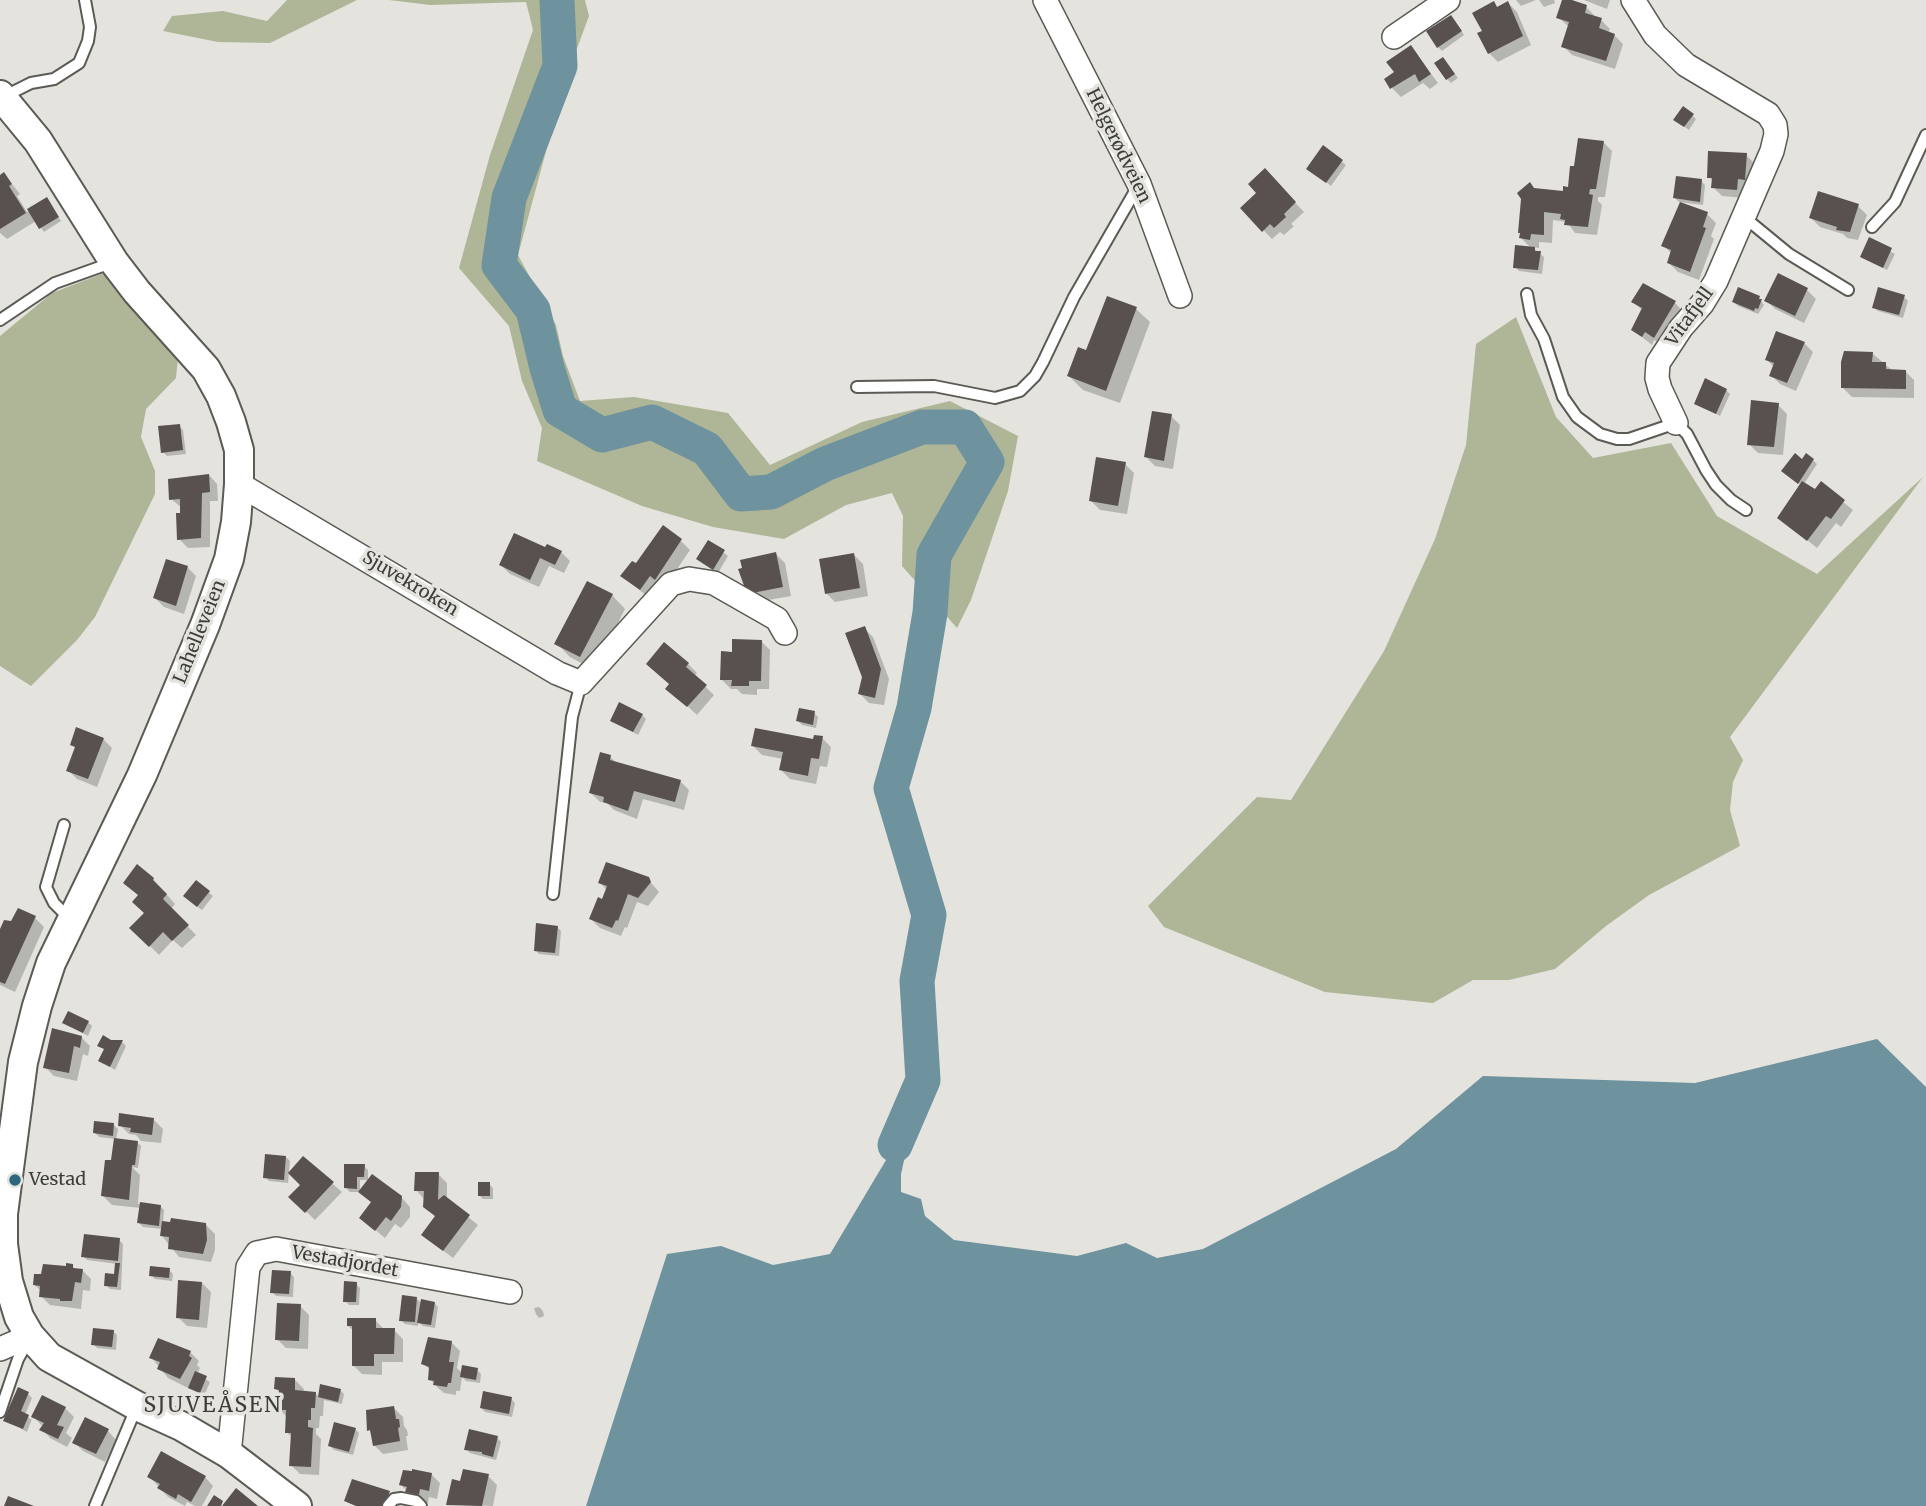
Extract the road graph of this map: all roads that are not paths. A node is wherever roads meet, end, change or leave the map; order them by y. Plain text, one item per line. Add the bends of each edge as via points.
1 (85, 0) edge
2 (1045, 0) edge
3 (1448, 0) edge
4 (1633, 0) edge
5 (1394, 37) dead end
6 (1, 97) edge
7 (1926, 135) edge
8 (1139, 184) junction
9 (1744, 218) junction
10 (1872, 227) dead end
11 (114, 262) junction
12 (1848, 290) dead end
13 (1527, 294) dead end
14 (1180, 296) dead end
15 (0, 320) edge
16 (857, 387) dead end
17 (1676, 423) junction
18 (239, 484) junction
19 (1746, 510) dead end
20 (785, 633) dead end
21 (581, 683) junction
22 (64, 825) dead end
23 (553, 894) dead end
24 (71, 919) junction
25 (2, 1213) edge
26 (4, 1282) edge
27 (510, 1292) dead end
28 (30, 1336) junction
29 (0, 1349) edge
30 (137, 1406) junction
31 (0, 1412) edge
32 (229, 1454) junction
33 (95, 1506) edge
34 (297, 1506) edge
35 (388, 1506) edge
36 (421, 1506) edge

1 - 6 lane via 90,27 79,63 54,79 31,83
2 - 8 street, Helgerødveien
3 - 5 street
4 - 9 street, Vitafjell via 1655,35 1686,65 1769,114 1775,125 1772,151
6 - 11 street, Lahelleveien via 38,141
7 - 10 lane via 1895,202
8 - 14 street, Helgerødveien
8 - 16 lane via 1085,276 1035,376 1020,391 995,398 934,386
9 - 12 lane via 1789,254
9 - 17 street, Vitafjell via 1716,281 1658,363 1660,389
11 - 15 lane via 55,282
11 - 18 street, Lahelleveien via 211,378 239,450
13 - 17 lane via 1563,397 1587,427 1629,439
17 - 19 lane via 1716,485
18 - 21 street, Sjuvekroken
18 - 24 street, Lahelleveien via 229,559 205,625 142,775
20 - 21 street via 777,619 714,583 689,579 671,584
21 - 23 lane via 572,717
22 - 24 lane via 46,887 54,903
24 - 25 street, Lahelleveien via 51,963 23,1062
25 - 26 street, Lahelleveien
26 - 28 street, Lahelleveien
27 - 32 street, Vestadjordet via 276,1249 257,1253 248,1267
28 - 29 street
28 - 30 street, Lahelleveien via 49,1357
28 - 31 lane
30 - 32 street, Lahelleveien
30 - 33 lane
32 - 34 street, Lahelleveien
35 - 36 lane via 401,1498

